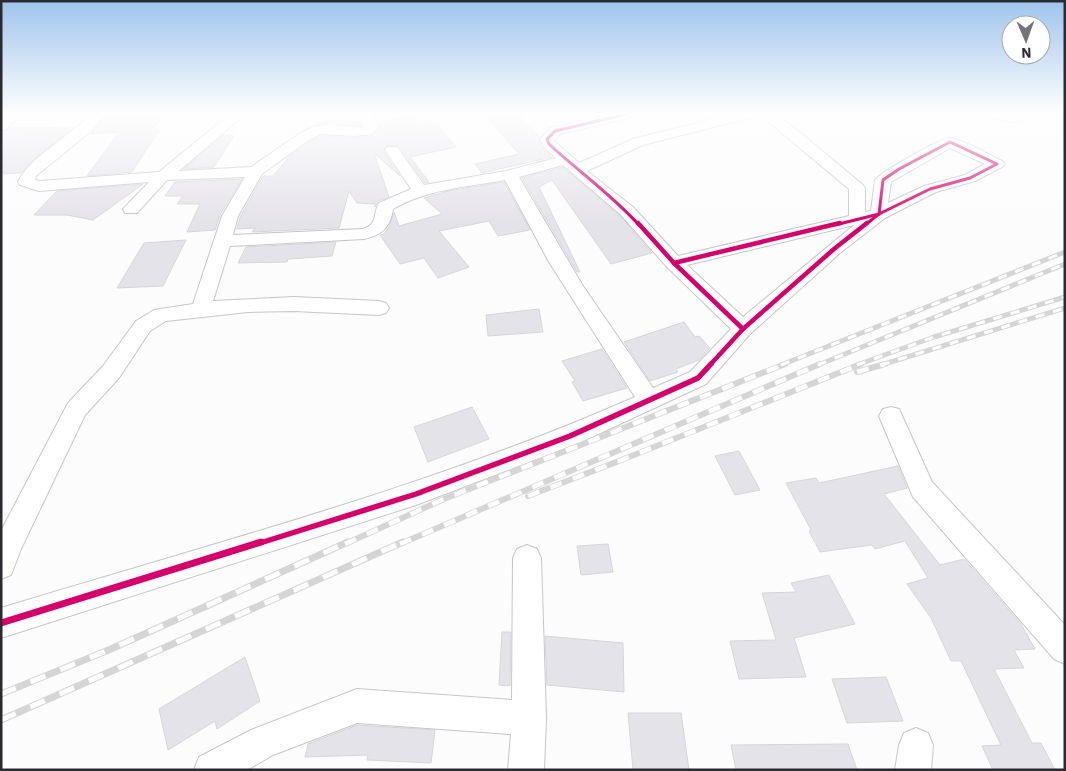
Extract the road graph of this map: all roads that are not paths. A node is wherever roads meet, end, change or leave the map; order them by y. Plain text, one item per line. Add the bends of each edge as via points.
1 (59, 150) edge
2 (193, 150) edge
3 (288, 150) edge
4 (392, 150) dead end
5 (555, 150) edge
6 (615, 150) edge
7 (813, 150) edge
8 (935, 150) edge
9 (967, 150) edge
10 (571, 165) junction
11 (256, 172) junction
12 (510, 175) junction
13 (162, 176) junction
14 (420, 192) junction
15 (131, 209) dead end
16 (879, 214) junction
17 (856, 220) junction
18 (221, 241) junction
19 (674, 262) junction
20 (379, 308) dead end
21 (201, 309) junction
22 (743, 329) junction
23 (649, 400) junction
24 (891, 416) dead end
25 (527, 558) dead end
26 (1, 565) edge
27 (1, 623) edge
28 (1065, 648) edge
29 (529, 718) junction
30 (212, 770) edge
31 (526, 770) edge

1 - 13 street via 29,174 26,182 39,186
2 - 13 street
3 - 11 street
4 - 14 street
5 - 10 street
6 - 10 street
7 - 17 street via 857,188
8 - 16 street via 883,180
9 - 16 street via 997,164 970,178 930,189
10 - 12 street
10 - 19 street via 627,210
11 - 13 street
11 - 18 street via 230,216
12 - 14 street
12 - 23 street via 587,311
13 - 15 street
14 - 18 street via 385,207 382,225 376,231 364,234
16 - 17 street
16 - 22 street
17 - 19 street
18 - 21 street
19 - 22 street
20 - 21 street via 294,304
21 - 26 street via 161,316 143,326 111,372 76,409
22 - 23 street via 698,378
23 - 27 street via 570,436 416,494
24 - 28 street via 922,489
25 - 29 street
29 - 30 street via 357,706 263,742
29 - 31 street

